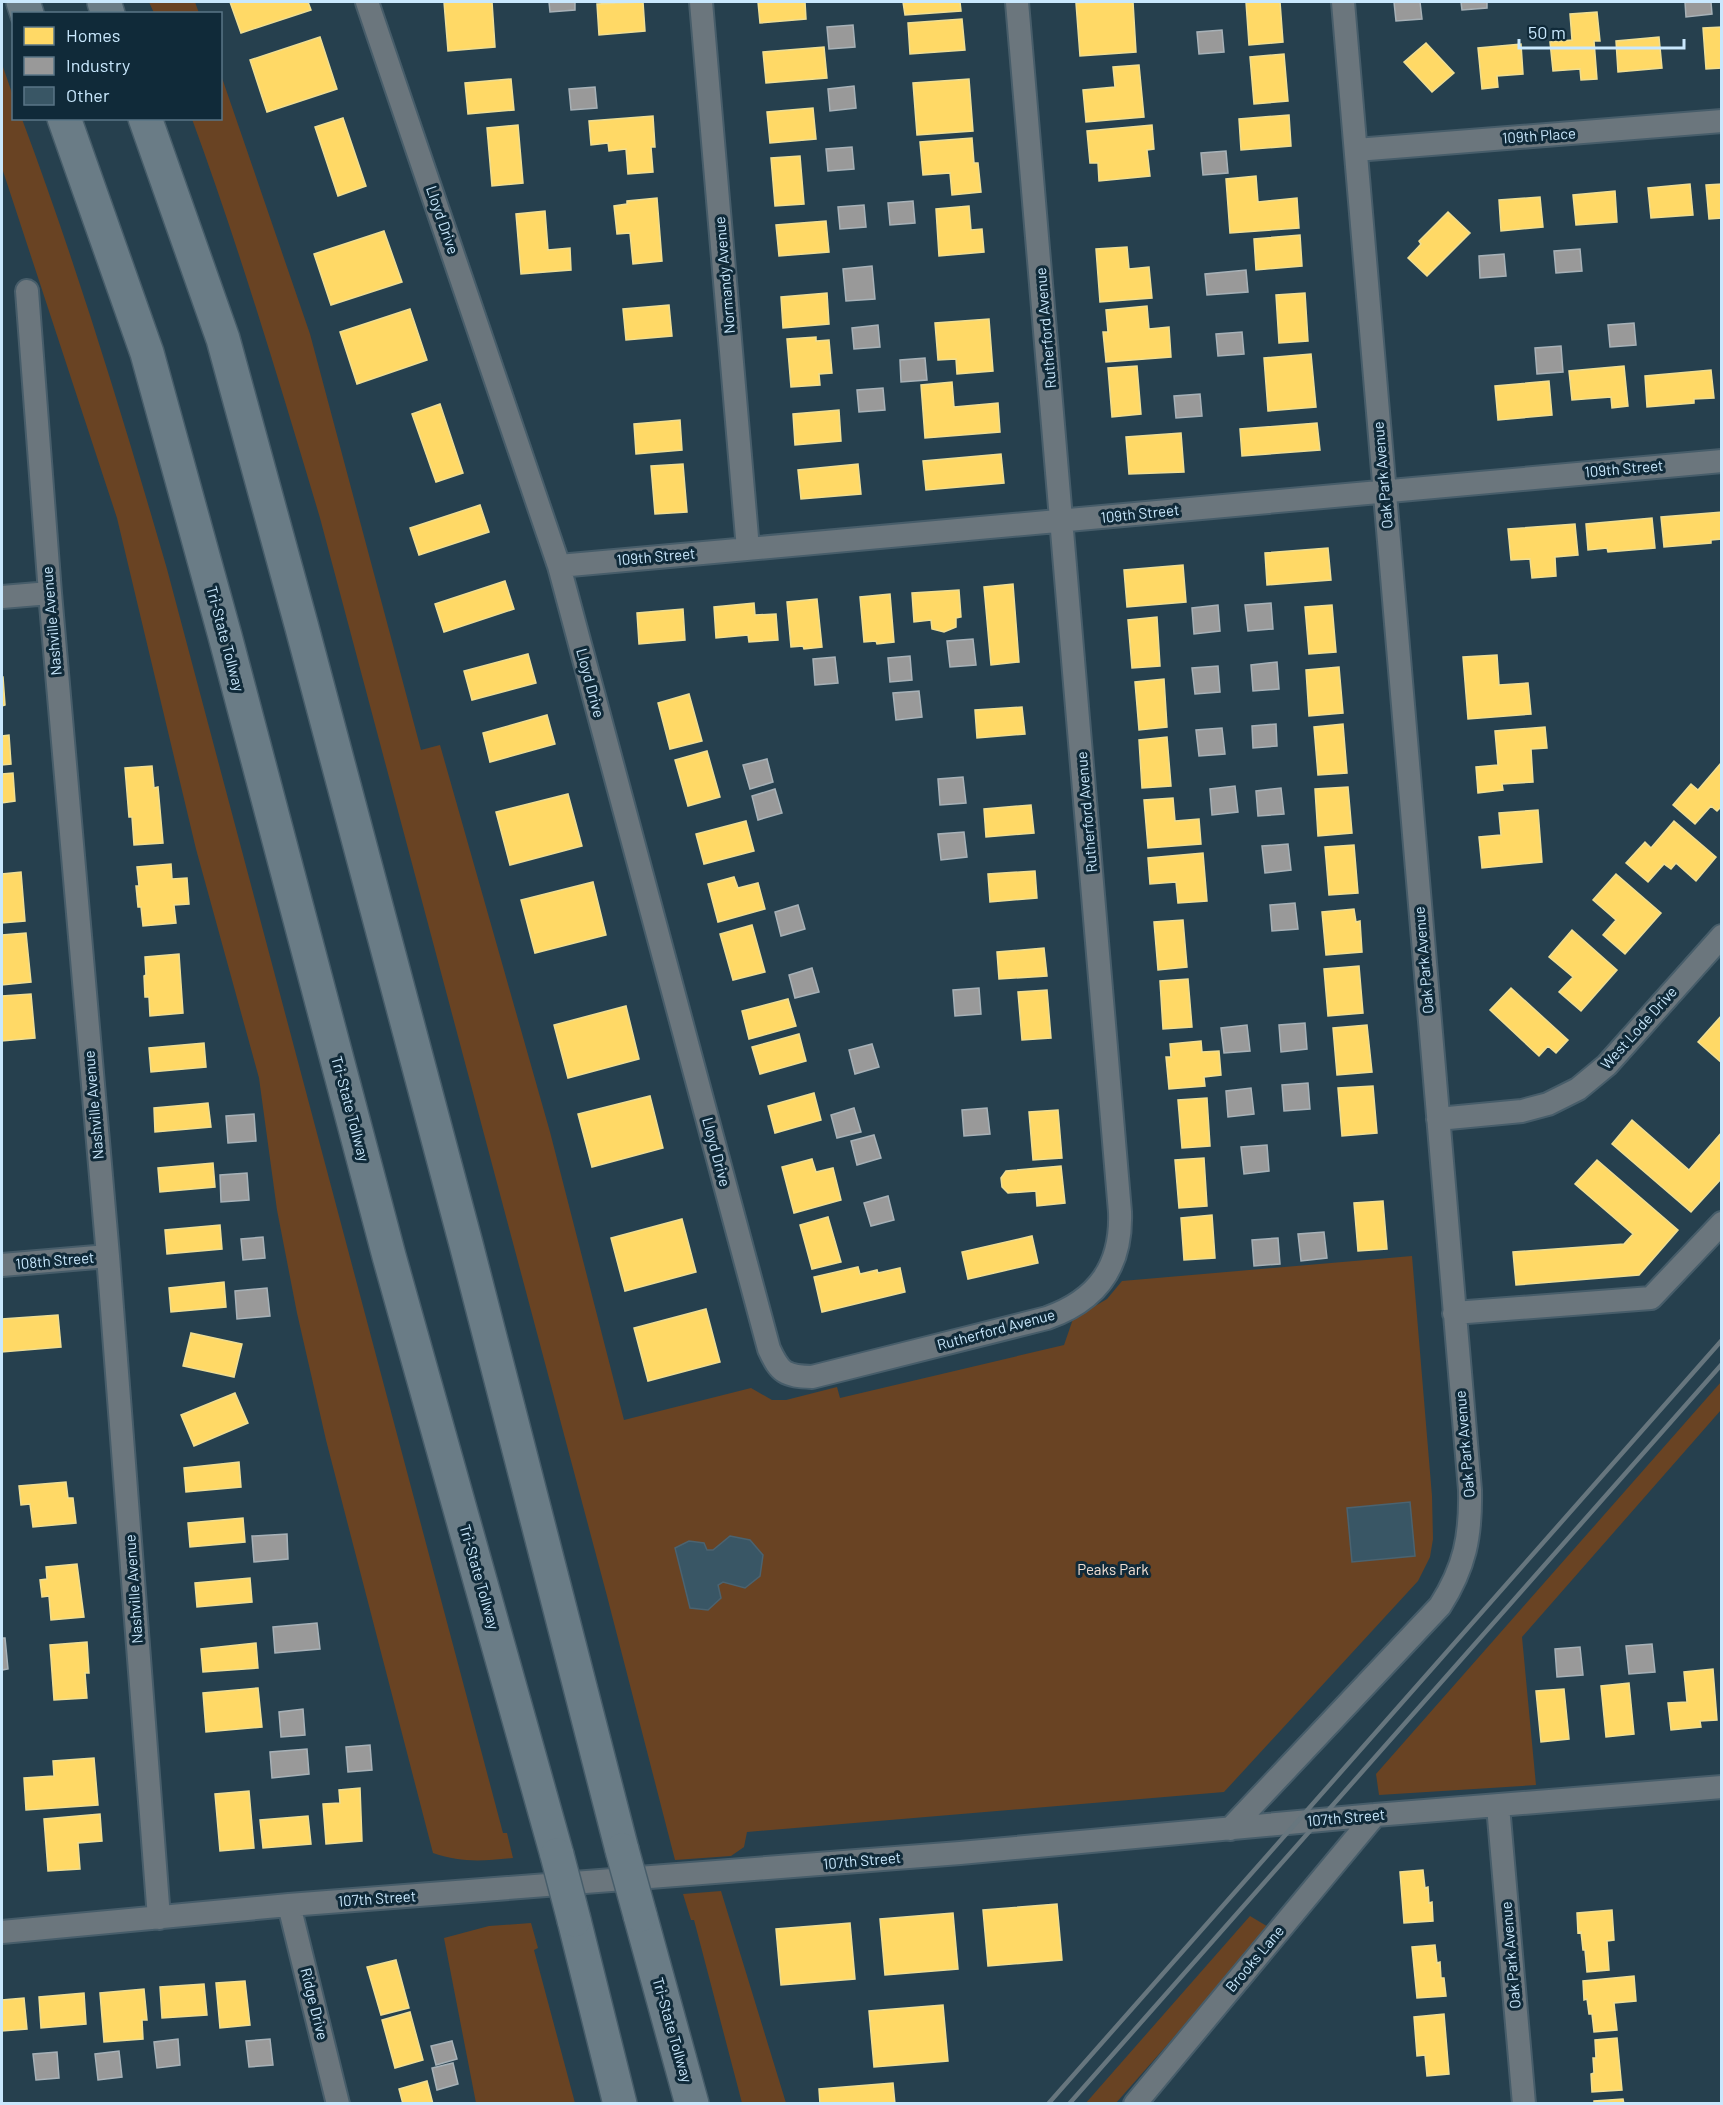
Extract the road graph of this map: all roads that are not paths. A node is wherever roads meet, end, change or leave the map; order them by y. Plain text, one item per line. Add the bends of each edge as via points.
1 (367, 2) edge
2 (701, 2) edge
3 (1017, 2) edge
4 (1343, 2) edge
5 (65, 120) edge
6 (146, 120) edge
7 (1722, 121) edge
8 (1356, 150) junction
9 (27, 291) dead end
10 (1722, 461) edge
11 (1385, 491) junction
12 (1063, 522) junction
13 (748, 549) junction
14 (559, 566) junction
15 (50, 593) junction
16 (2, 597) edge
17 (1722, 936) edge
18 (1438, 1119) junction
19 (1722, 1223) edge
20 (108, 1256) junction
21 (2, 1265) edge
22 (1454, 1313) junction
23 (783, 1372) joint
24 (1722, 1787) edge
25 (1498, 1806) junction
26 (1375, 1815) junction
27 (1230, 1829) junction
28 (289, 1905) junction
29 (159, 1918) junction
30 (2, 1932) edge
31 (338, 2103) edge
32 (620, 2103) edge
33 (692, 2103) edge
34 (1135, 2103) edge
35 (1524, 2103) edge

1 - 14 street, Lloyd Drive
2 - 13 street, Normandy Avenue
3 - 12 street, Rutherford Avenue
4 - 8 street, Oak Park Avenue
5 - 32 highway, Tri-State Tollway, bridge via 147,353 389,1257 557,1855
6 - 33 highway, Tri-State Tollway, bridge via 223,339
7 - 8 street, 109th Place
8 - 11 street, Oak Park Avenue
9 - 15 street, Nashville Avenue
10 - 11 street, 109th Street
11 - 12 street, 109th Street
11 - 18 street, Oak Park Avenue
12 - 13 street, 109th Street
12 - 23 street, Rutherford Avenue via 1120,1212 1117,1253 1096,1289 1063,1313 812,1377
13 - 14 street, 109th Street
14 - 23 street, Lloyd Drive via 769,1349
15 - 16 street
15 - 20 street, Nashville Avenue
17 - 18 street, West Lode Drive via 1607,1065 1578,1089 1522,1111
18 - 22 street, Oak Park Avenue
19 - 22 street via 1651,1298
20 - 21 street, 108th Street
20 - 29 street, Nashville Avenue
22 - 27 street, Oak Park Avenue via 1471,1524 1455,1583 1440,1606
24 - 25 street, 107th Street
25 - 26 street, 107th Street
25 - 35 street, Oak Park Avenue
26 - 27 street, 107th Street
26 - 34 street, Brooks Lane
27 - 28 street, 107th Street
28 - 29 street, 107th Street
28 - 31 street, Ridge Drive
29 - 30 street, 107th Street

